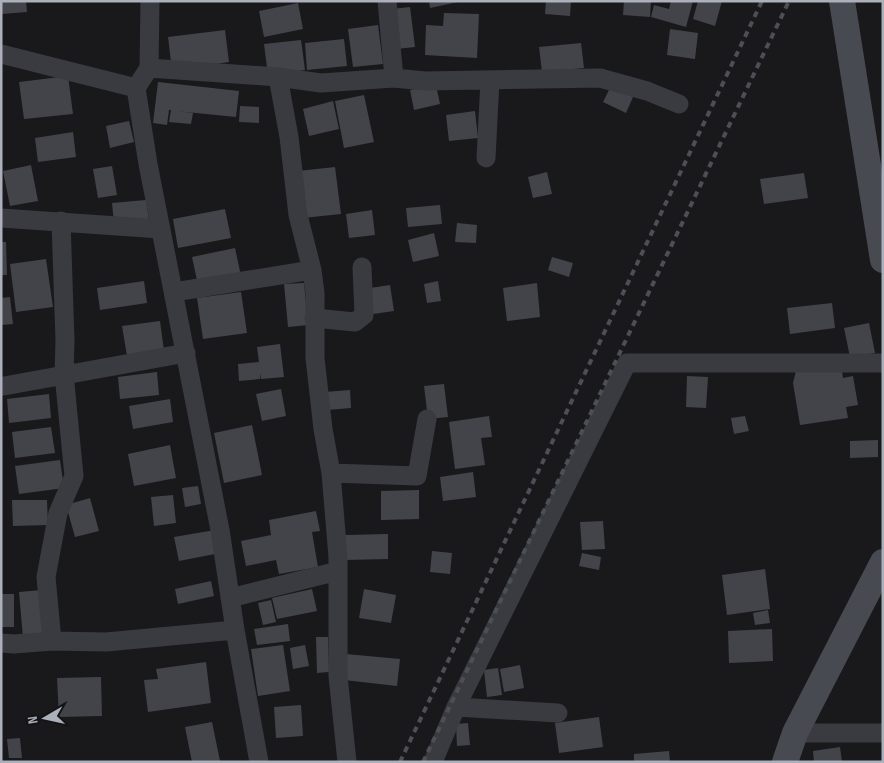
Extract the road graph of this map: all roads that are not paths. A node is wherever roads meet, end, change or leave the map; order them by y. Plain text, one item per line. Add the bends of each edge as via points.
1 (150, 1) edge
2 (387, 1) edge
3 (842, 1) edge
4 (1, 54) edge
5 (149, 68) junction
6 (278, 77) junction
7 (394, 78) junction
8 (490, 80) junction
9 (136, 88) junction
10 (679, 104) dead end
11 (486, 158) dead end
12 (876, 164) edge
13 (1, 218) edge
14 (61, 221) junction
15 (161, 229) junction
16 (883, 260) edge
17 (362, 267) dead end
18 (312, 270) junction
19 (174, 292) junction
20 (314, 318) junction
21 (186, 353) junction
22 (883, 363) edge
23 (64, 374) junction
24 (4, 386) dead end
25 (426, 419) dead end
26 (331, 473) junction
27 (883, 562) edge
28 (338, 571) junction
29 (230, 598) junction
30 (234, 630) junction
31 (52, 641) junction
32 (1, 644) edge
33 (456, 707) junction
34 (558, 713) dead end
35 (795, 733) junction
36 (883, 733) edge
37 (258, 762) edge
38 (347, 762) edge
39 (433, 762) edge
40 (785, 762) edge

1 - 5 street
2 - 7 street
3 - 12 street
4 - 9 street
5 - 6 street
5 - 9 street
6 - 7 street via 321,83
6 - 18 street via 290,137 298,215
7 - 8 street
8 - 10 street via 600,78
8 - 11 street
9 - 15 street
12 - 16 street
13 - 14 street
14 - 15 street
14 - 23 street
15 - 19 street
17 - 20 street via 364,315 355,322
18 - 19 street
18 - 20 street
19 - 21 street
20 - 26 street via 315,358
21 - 23 street
21 - 29 street
22 - 33 street via 626,363
23 - 24 street
23 - 31 street via 74,476 58,513 46,577
25 - 26 street via 417,476
26 - 28 street
27 - 35 street
28 - 29 street
28 - 38 street via 338,676
29 - 30 street
30 - 31 street via 106,642
30 - 37 street
31 - 32 street
33 - 34 street
33 - 39 street
35 - 36 street
35 - 40 street

